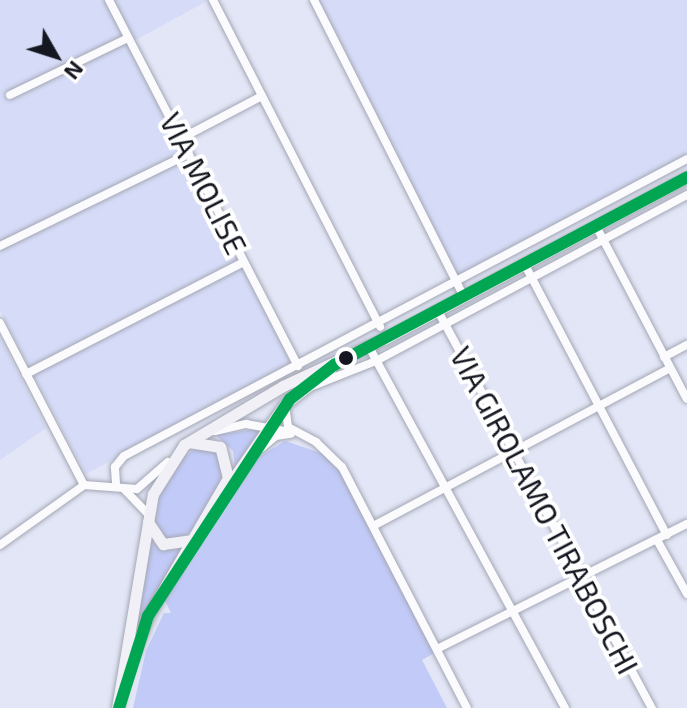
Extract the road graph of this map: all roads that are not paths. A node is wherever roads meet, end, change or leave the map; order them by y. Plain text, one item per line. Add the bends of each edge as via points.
1 (109, 0) edge
2 (213, 0) edge
3 (314, 0) edge
4 (128, 38) junction
5 (10, 95) dead end
6 (262, 96) junction
7 (182, 138) junction
8 (189, 154) junction
9 (687, 159) edge
10 (687, 177) edge
11 (687, 195) edge
12 (596, 226) junction
13 (604, 241) junction
14 (0, 246) edge
15 (244, 262) junction
16 (525, 265) junction
17 (532, 278) junction
18 (457, 284) junction
19 (464, 297) junction
20 (438, 311) junction
21 (0, 323) edge
22 (446, 325) junction
23 (379, 326) junction
24 (687, 345) edge
25 (369, 347) junction
26 (664, 357) junction
27 (376, 361) junction
28 (334, 365) junction
29 (298, 366) junction
30 (670, 368) junction
31 (26, 374) junction
32 (301, 390) junction
33 (687, 399) edge
34 (285, 404) junction
35 (600, 406) junction
36 (268, 425) junction
37 (303, 436) junction
38 (186, 443) junction
39 (514, 450) junction
40 (168, 462) junction
41 (84, 485) junction
42 (119, 485) junction
43 (448, 485) junction
44 (223, 494) junction
45 (148, 516) junction
46 (687, 524) edge
47 (375, 525) junction
48 (198, 532) junction
49 (667, 535) junction
50 (657, 540) junction
51 (0, 545) edge
52 (582, 578) junction
53 (687, 594) edge
54 (515, 612) junction
55 (437, 649) junction
56 (118, 708) edge
57 (467, 708) edge
58 (565, 708) edge
59 (652, 708) edge

1 - 4 street, VIA MOLISE
2 - 6 street
3 - 18 street
4 - 5 street
4 - 7 street, VIA MOLISE
6 - 7 street
6 - 23 street
7 - 8 street, VIA MOLISE
8 - 14 street
8 - 15 street, VIA MOLISE
9 - 18 street
10 - 12 main road
11 - 13 street
12 - 13 street
12 - 16 main road
13 - 17 street
13 - 26 street
15 - 29 street, VIA MOLISE
15 - 31 street
16 - 17 street
16 - 19 main road
17 - 22 street
17 - 35 street
18 - 19 street
18 - 23 street
19 - 20 main road
20 - 22 street, VIA GIROLAMO TIRABOSCHI
20 - 25 main road
21 - 31 street
22 - 27 street
22 - 39 street, VIA GIROLAMO TIRABOSCHI
23 - 29 street
24 - 26 street
25 - 27 street
25 - 28 main road
26 - 30 street
27 - 32 street
27 - 43 street
28 - 32 main road
28 - 38 main road via 283,386
29 - 42 street via 124,456 115,467
30 - 33 street
30 - 35 street
31 - 41 street
32 - 34 main road
34 - 36 main road
34 - 37 street via 287,425
35 - 39 street
35 - 49 street
36 - 37 street
36 - 38 street via 227,427
36 - 44 main road
37 - 44 street via 269,440
37 - 47 street via 342,467
38 - 40 main road
38 - 44 main road via 205,440 225,453 230,467
39 - 43 street
39 - 52 street, VIA GIROLAMO TIRABOSCHI
40 - 42 street via 142,487
40 - 45 main road
41 - 42 street
41 - 51 street
42 - 45 street
43 - 47 street
43 - 54 street
44 - 48 main road
45 - 48 main road via 151,534 165,545 183,545
45 - 56 main road
46 - 49 street
47 - 55 street
48 - 56 main road via 136,641
49 - 50 street
50 - 52 street
50 - 53 street
52 - 54 street
52 - 59 street, VIA GIROLAMO TIRABOSCHI
54 - 55 street
54 - 58 street
55 - 57 street

